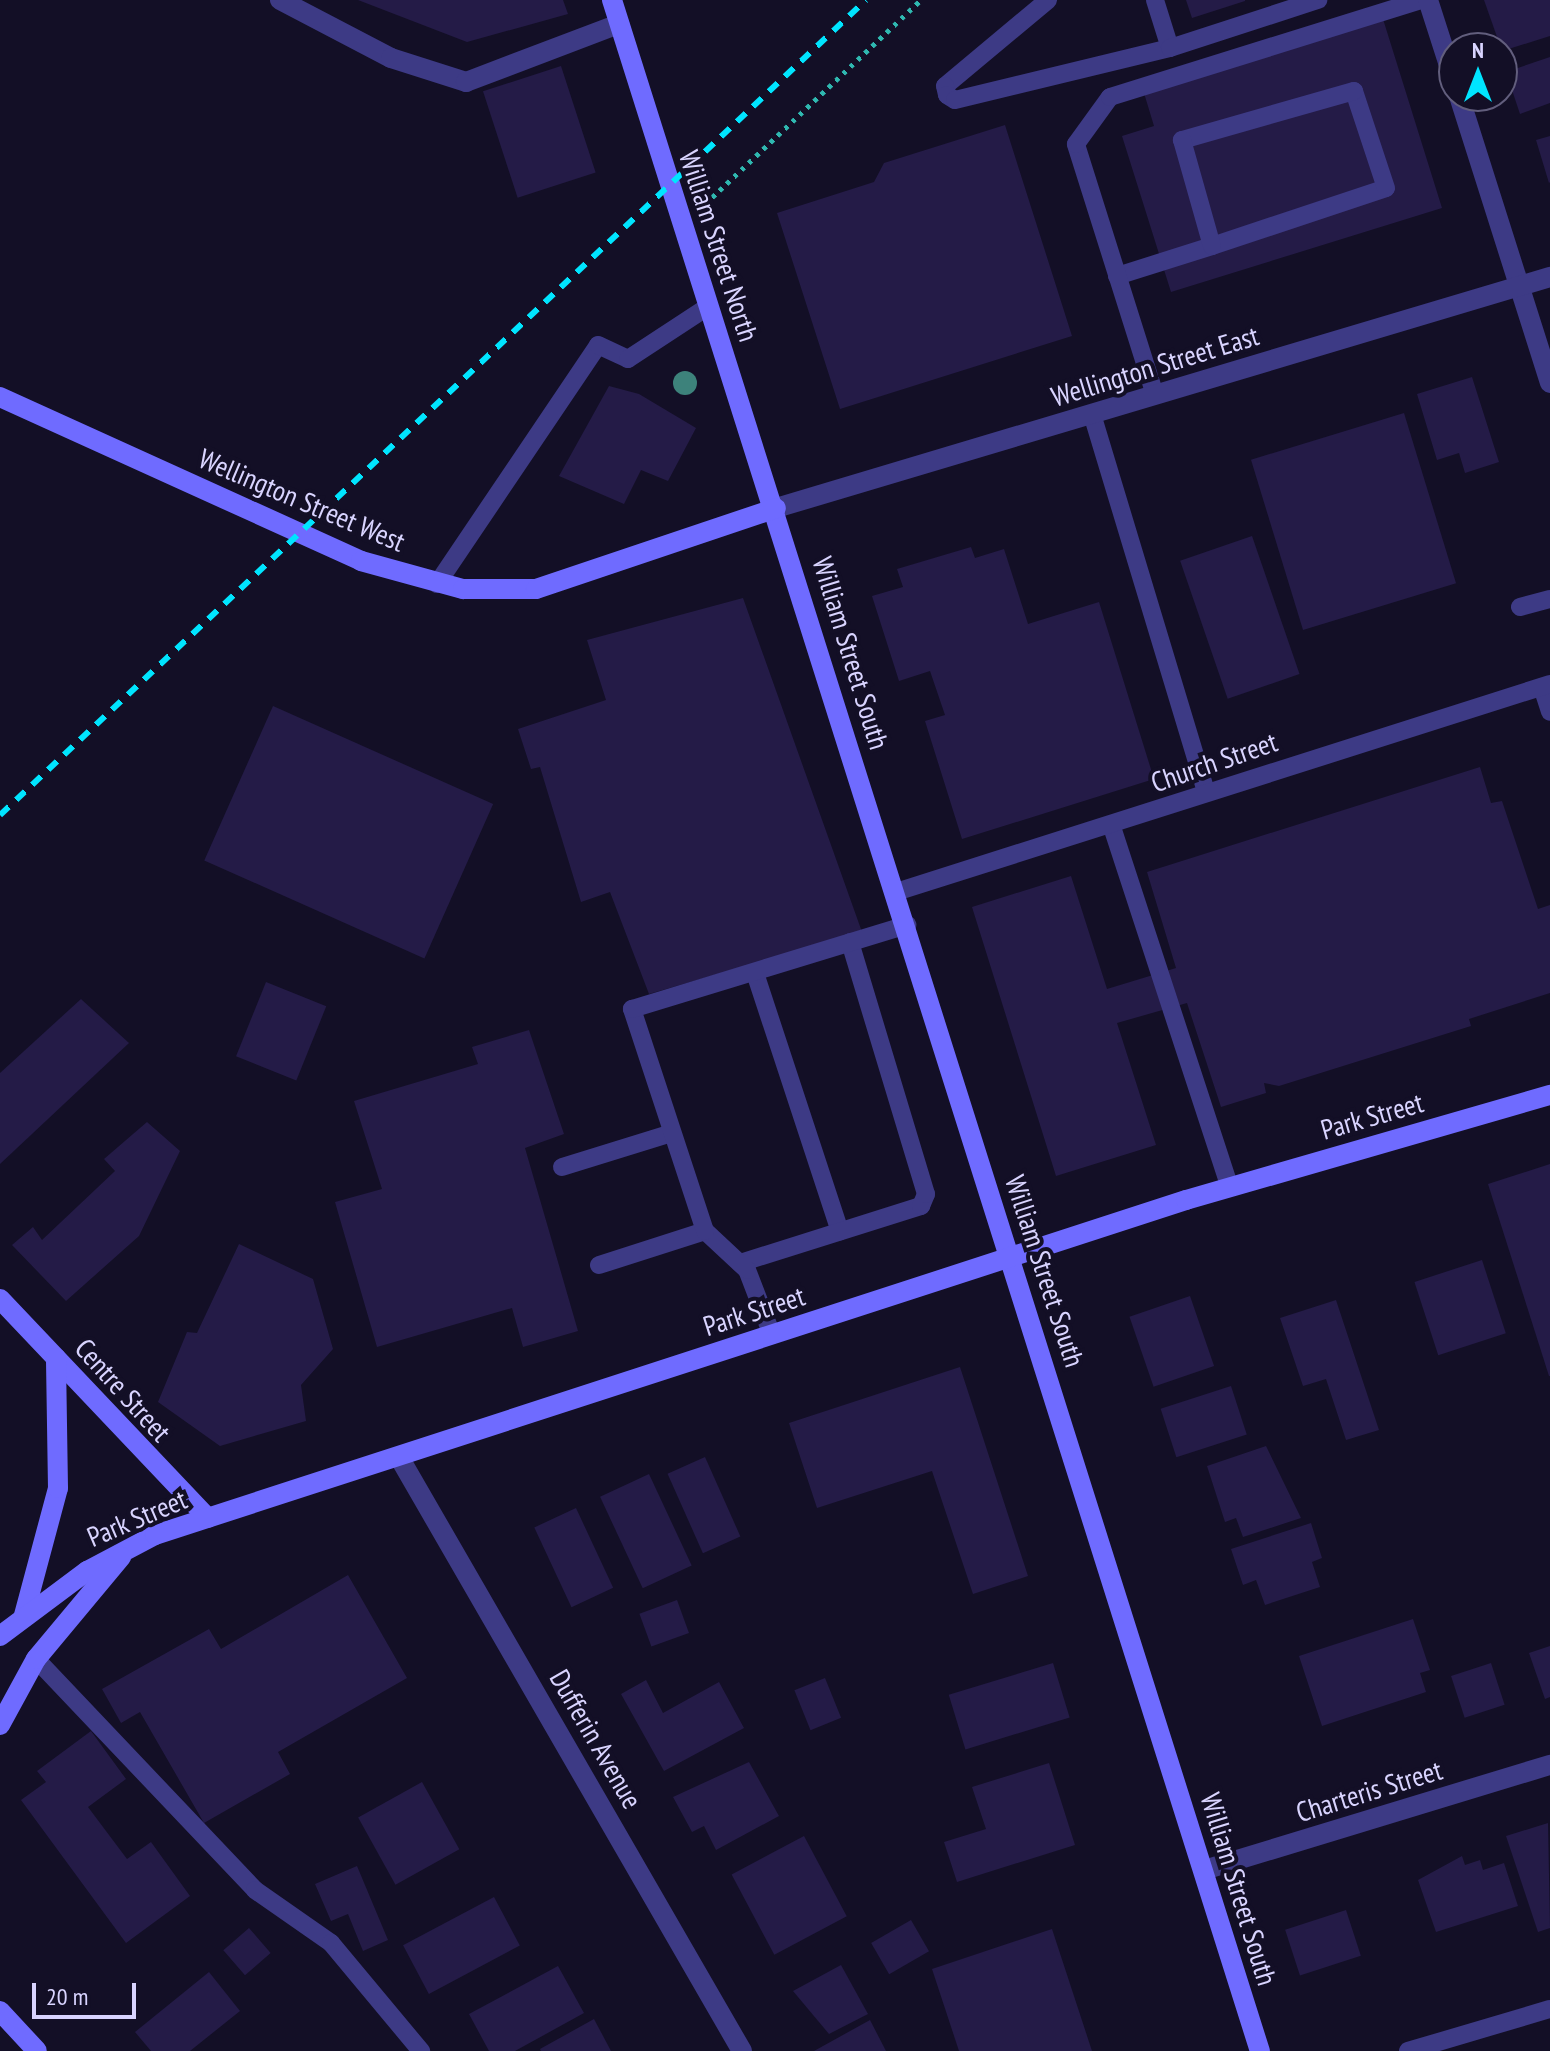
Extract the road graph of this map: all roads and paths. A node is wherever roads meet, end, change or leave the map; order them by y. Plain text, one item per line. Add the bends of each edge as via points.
1 (280, 0) edge
2 (612, 0) edge
3 (921, 0) edge
4 (1048, 0) edge
5 (1155, 0) edge
6 (1318, 0) edge
7 (1422, 0) edge
8 (1428, 0) edge
9 (619, 24) junction
10 (1438, 32) edge
11 (1170, 48) junction
12 (1464, 112) edge
13 (684, 224) junction
14 (1212, 246) junction
15 (1117, 276) junction
16 (1550, 277) edge
17 (1519, 287) junction
18 (706, 308) junction
19 (1550, 383) edge
20 (1155, 395) junction
21 (0, 397) edge
22 (1092, 414) junction
23 (776, 508) junction
24 (437, 584) junction
25 (1550, 599) edge
26 (1520, 607) dead end
27 (1546, 686) edge
28 (1550, 712) edge
29 (1206, 792) junction
30 (1112, 827) junction
31 (896, 892) junction
32 (907, 925) junction
33 (850, 942) junction
34 (755, 973) junction
35 (1550, 1095) edge
36 (672, 1133) junction
37 (562, 1167) dead end
38 (1229, 1186) junction
39 (705, 1231) junction
40 (840, 1231) junction
41 (1011, 1256) junction
42 (740, 1263) junction
43 (599, 1265) dead end
44 (0, 1299) edge
45 (772, 1335) junction
46 (56, 1358) junction
47 (399, 1457) junction
48 (208, 1518) junction
49 (129, 1547) junction
50 (24, 1615) junction
51 (0, 1636) edge
52 (36, 1659) junction
53 (0, 1725) edge
54 (1550, 1765) edge
55 (1204, 1870) junction
56 (1550, 2009) edge
57 (0, 2011) edge
58 (37, 2051) edge
59 (421, 2051) edge
60 (742, 2051) edge
61 (1260, 2051) edge
62 (1408, 2051) edge

1 - 9 street via 391,58 466,82
2 - 9 street, William Street North
3 - 13 path
4 - 11 lane via 945,86 947,95 955,100
5 - 11 lane
6 - 11 lane
7 - 15 lane via 1110,97 1076,144
8 - 10 street
9 - 13 street, William Street North
12 - 17 street
13 - 18 street, William Street North
14 - 14 lane via 1386,188 1354,91 1182,140
14 - 15 lane
15 - 20 lane
16 - 17 street, Wellington Street East
17 - 19 street
17 - 20 street, Wellington Street East
18 - 23 street, William Street North
18 - 24 lane via 628,359 598,345
20 - 22 street, Wellington Street East
21 - 24 street, Wellington Street West via 361,561
22 - 23 street, Wellington Street East
22 - 29 lane
23 - 24 street, Wellington Street West via 536,589
23 - 31 street, William Street South
25 - 26 lane
27 - 28 lane
27 - 29 lane, Church Street
29 - 30 lane, Church Street
30 - 31 lane, Church Street
30 - 38 lane
31 - 32 street, William Street South
32 - 33 lane
32 - 41 street, William Street South
33 - 34 lane
33 - 40 lane via 926,1194 921,1206
34 - 36 lane via 632,1009
34 - 40 lane
35 - 38 street, Park Street
36 - 37 lane
36 - 39 lane
38 - 41 street, Park Street
39 - 42 lane
39 - 43 lane
40 - 42 lane
41 - 45 street, Park Street
41 - 55 street, William Street South
42 - 45 lane
44 - 46 street, Centre Street
45 - 47 street, Park Street
46 - 48 street, Centre Street
46 - 50 street via 58,1488
47 - 48 street, Park Street
47 - 60 street, Dufferin Avenue
48 - 49 street, Park Street
49 - 50 street, Park Street
49 - 52 street
50 - 51 street, Park Street
52 - 53 street
52 - 59 lane via 255,1890 331,1943
54 - 55 street, Charteris Street
55 - 61 street, William Street South
56 - 62 lane
57 - 58 street

